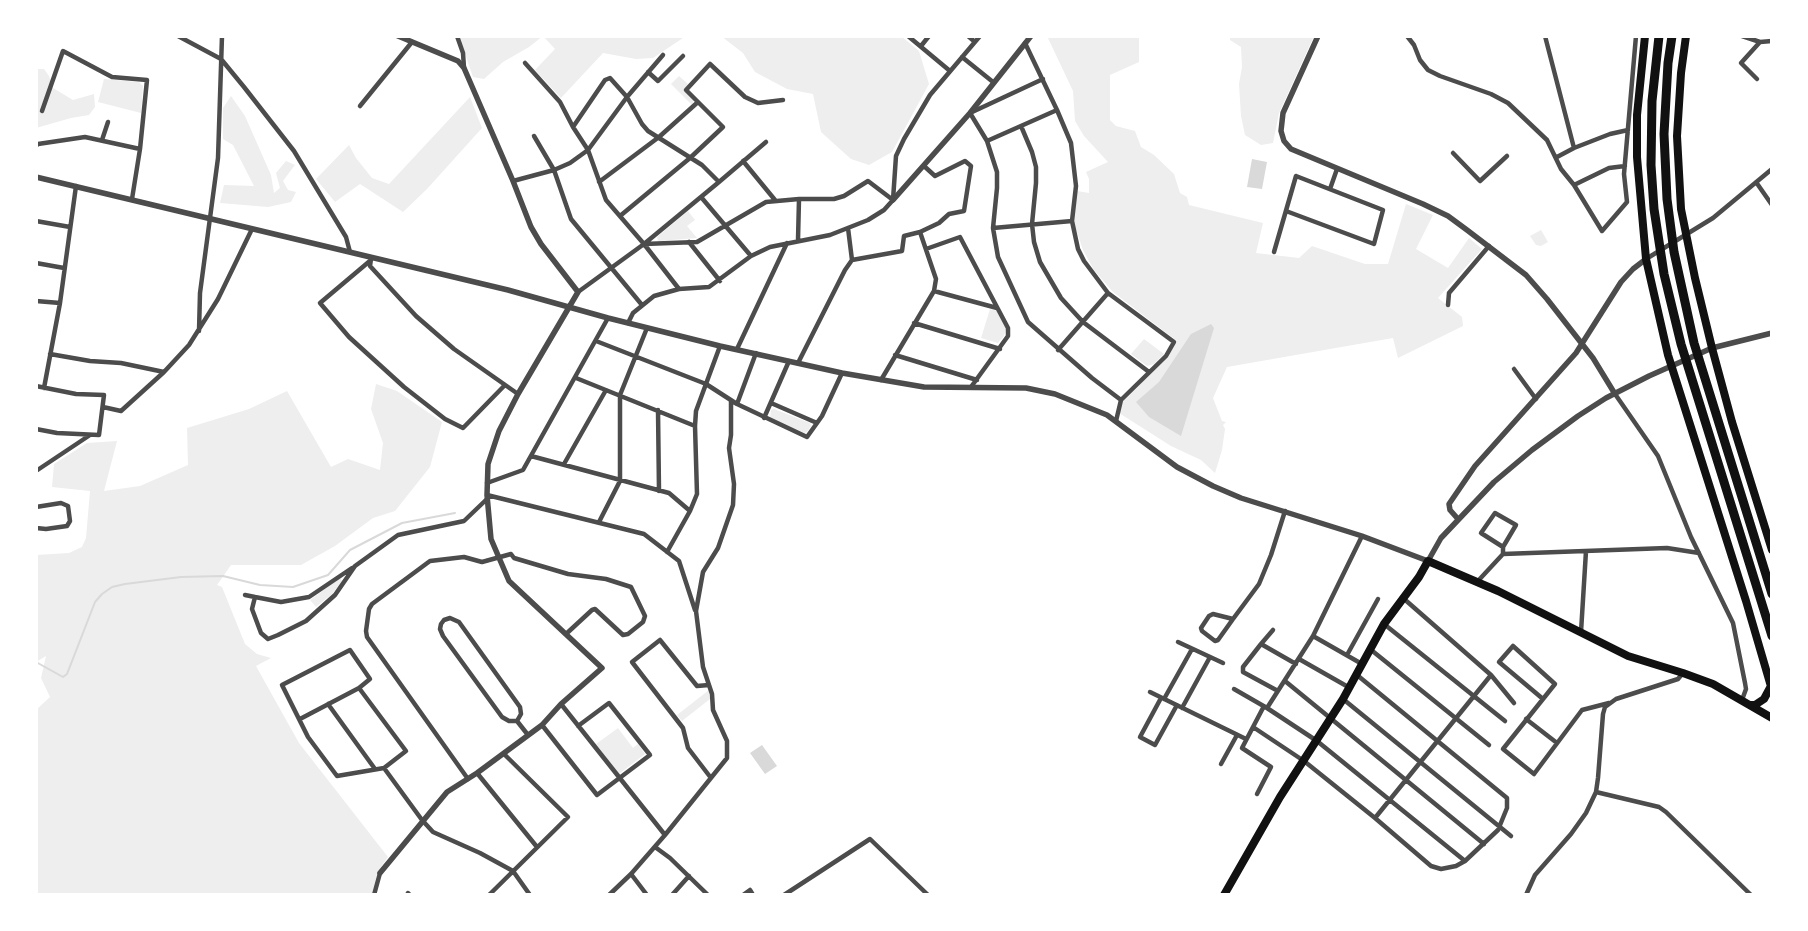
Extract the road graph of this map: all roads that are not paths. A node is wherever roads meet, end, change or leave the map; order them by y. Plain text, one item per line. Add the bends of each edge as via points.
1 (178, 36) edge
2 (222, 36) edge
3 (398, 36) edge
4 (457, 36) edge
5 (908, 36) edge
6 (929, 36) edge
7 (968, 36) edge
8 (980, 36) edge
9 (1030, 36) edge
10 (1318, 36) edge
11 (1407, 36) edge
12 (1545, 36) edge
13 (1636, 36) edge
14 (1645, 36) edge
15 (1659, 36) edge
16 (1672, 36) edge
17 (1686, 36) edge
18 (1742, 36) edge
19 (1772, 41) edge
20 (412, 42) junction
21 (975, 42) junction
22 (1760, 42) junction
23 (1025, 43) junction
24 (920, 46) junction
25 (663, 55) dead end
26 (683, 56) dead end
27 (962, 56) junction
28 (221, 59) junction
29 (525, 63) dead end
30 (464, 68) junction
31 (950, 71) junction
32 (648, 72) junction
33 (1043, 79) junction
34 (1757, 79) dead end
35 (994, 82) junction
36 (627, 97) junction
37 (782, 100) dead end
38 (698, 102) junction
39 (360, 106) dead end
40 (1057, 110) junction
41 (42, 111) dead end
42 (970, 112) junction
43 (108, 122) dead end
44 (1021, 126) junction
45 (573, 127) junction
46 (1628, 130) junction
47 (534, 136) dead end
48 (659, 137) junction
49 (102, 140) junction
50 (986, 141) junction
51 (766, 142) dead end
52 (36, 146) edge
53 (1574, 148) junction
54 (140, 149) junction
55 (588, 150) junction
56 (1453, 153) dead end
57 (1507, 156) dead end
58 (1557, 157) junction
59 (690, 158) junction
60 (743, 161) junction
61 (924, 166) junction
62 (1625, 166) junction
63 (1337, 168) junction
64 (1772, 168) edge
65 (554, 170) junction
66 (36, 177) edge
67 (513, 181) junction
68 (599, 182) junction
69 (719, 182) junction
70 (1756, 182) junction
71 (1574, 185) junction
72 (76, 186) junction
73 (1330, 189) junction
74 (701, 198) junction
75 (132, 199) junction
76 (799, 199) junction
77 (775, 200) junction
78 (892, 200) junction
79 (1772, 205) edge
80 (1286, 211) junction
81 (620, 216) junction
82 (209, 218) junction
83 (36, 221) edge
84 (1072, 221) junction
85 (1032, 224) junction
86 (724, 226) junction
87 (70, 227) junction
88 (848, 228) junction
89 (992, 228) junction
90 (252, 229) junction
91 (920, 232) junction
92 (1683, 236) junction
93 (798, 240) junction
94 (689, 242) junction
95 (787, 243) junction
96 (644, 244) junction
97 (1489, 246) junction
98 (926, 249) junction
99 (350, 252) junction
100 (1274, 252) dead end
101 (751, 256) junction
102 (1648, 257) junction
103 (371, 258) junction
104 (852, 260) junction
105 (36, 263) edge
106 (64, 268) junction
107 (612, 268) junction
108 (720, 281) junction
109 (679, 290) junction
110 (934, 290) junction
111 (578, 292) junction
112 (1108, 293) junction
113 (36, 301) edge
114 (60, 303) junction
115 (642, 305) junction
116 (1448, 305) dead end
117 (569, 307) junction
118 (997, 308) junction
119 (608, 318) junction
120 (1083, 322) junction
121 (628, 323) junction
122 (914, 323) junction
123 (647, 328) junction
124 (199, 331) junction
125 (1772, 333) edge
126 (596, 341) junction
127 (1582, 344) junction
128 (720, 346) junction
129 (737, 349) junction
130 (1000, 349) junction
131 (1708, 349) junction
132 (1058, 350) junction
133 (756, 353) junction
134 (50, 354) junction
135 (895, 356) junction
136 (636, 357) junction
137 (789, 361) junction
138 (798, 363) junction
139 (1675, 365) junction
140 (1514, 369) dead end
141 (164, 372) junction
142 (1149, 372) junction
143 (842, 373) junction
144 (576, 378) junction
145 (881, 380) junction
146 (977, 380) junction
147 (706, 384) junction
148 (505, 385) junction
149 (36, 386) edge
150 (971, 387) junction
151 (44, 388) junction
152 (606, 390) junction
153 (518, 394) junction
154 (1615, 394) junction
155 (620, 395) junction
156 (1121, 400) junction
157 (1536, 400) junction
158 (731, 401) junction
159 (771, 403) junction
160 (737, 404) junction
161 (103, 408) junction
162 (658, 410) junction
163 (764, 418) junction
164 (1116, 421) junction
165 (817, 423) junction
166 (695, 426) junction
167 (36, 429) edge
168 (90, 435) junction
169 (531, 456) junction
170 (564, 464) junction
171 (36, 472) edge
172 (620, 481) junction
173 (487, 484) junction
174 (660, 491) junction
175 (487, 497) junction
176 (36, 507) edge
177 (690, 511) junction
178 (1285, 511) junction
179 (1458, 519) junction
180 (599, 522) junction
181 (36, 528) edge
182 (1362, 536) junction
183 (1503, 547) junction
184 (1772, 550) edge
185 (667, 552) junction
186 (1586, 552) junction
187 (1699, 553) junction
188 (1503, 554) junction
189 (499, 558) junction
190 (1428, 561) junction
191 (356, 566) junction
192 (1478, 582) junction
193 (1772, 594) edge
194 (245, 595) dead end
195 (255, 597) junction
196 (1378, 598) dead end
197 (1403, 598) junction
198 (696, 611) junction
199 (1233, 619) junction
200 (1384, 624) junction
201 (1273, 630) dead end
202 (1581, 632) junction
203 (566, 634) junction
204 (1313, 636) junction
205 (1772, 636) edge
206 (1178, 642) dead end
207 (1261, 644) junction
208 (1192, 649) junction
209 (1370, 649) junction
210 (1346, 655) junction
211 (1210, 657) junction
212 (1299, 658) junction
213 (1223, 663) dead end
214 (1296, 664) junction
215 (1362, 664) junction
216 (1683, 673) junction
217 (1357, 674) junction
218 (1491, 675) junction
219 (1285, 681) junction
220 (709, 685) junction
221 (359, 688) junction
222 (1350, 688) junction
223 (1771, 688) edge
224 (1234, 689) dead end
225 (1278, 690) junction
226 (1150, 692) dead end
227 (1474, 696) junction
228 (1162, 698) junction
229 (1343, 699) junction
230 (1543, 699) junction
231 (1742, 700) junction
232 (1514, 703) dead end
233 (1609, 703) junction
234 (328, 704) junction
235 (561, 704) junction
236 (1750, 705) junction
237 (1179, 706) junction
238 (1266, 707) junction
239 (1456, 718) junction
240 (1772, 718) edge
241 (300, 719) junction
242 (1331, 719) junction
243 (1526, 719) junction
244 (517, 721) junction
245 (1505, 721) dead end
246 (542, 725) junction
247 (578, 726) junction
248 (1253, 727) junction
249 (528, 735) junction
250 (1237, 735) junction
251 (1246, 739) junction
252 (1438, 740) junction
253 (1317, 741) junction
254 (1557, 743) junction
255 (1489, 745) dead end
256 (504, 754) junction
257 (1304, 761) junction
258 (1421, 761) junction
259 (1221, 764) dead end
260 (384, 768) junction
261 (375, 769) junction
262 (477, 773) junction
263 (619, 778) junction
264 (711, 778) junction
265 (468, 779) junction
266 (1406, 780) junction
267 (1596, 792) junction
268 (1257, 794) dead end
269 (1390, 800) junction
270 (1375, 818) junction
271 (422, 820) junction
272 (1500, 826) junction
273 (665, 835) junction
274 (1511, 836) dead end
275 (1484, 844) junction
276 (537, 847) junction
277 (655, 847) junction
278 (1465, 861) junction
279 (513, 871) junction
280 (380, 873) joint
281 (631, 874) junction
282 (689, 876) junction
283 (925, 894) edge
284 (374, 895) edge
285 (489, 895) edge
286 (530, 895) edge
287 (609, 895) edge
288 (647, 895) edge
289 (672, 895) edge
290 (708, 895) edge
291 (743, 895) edge
292 (752, 895) edge
293 (784, 895) edge
294 (1224, 895) edge
295 (1526, 895) edge
296 (1751, 895) edge

1 - 28 street
2 - 28 street
3 - 20 street
4 - 30 street
5 - 24 street
6 - 24 street
7 - 21 street
8 - 21 street
9 - 23 street
10 - 63 street via 1283,113 1281,131 1290,149
11 - 58 street via 1428,70 1508,103 1547,140
12 - 53 street
13 - 46 street
14 - 102 highway via 1637,115 1637,157
15 - 205 highway via 1652,101 1651,165 1664,274 1694,388
16 - 193 highway via 1664,134 1667,200 1674,252 1694,343
17 - 92 highway via 1677,136
18 - 22 street
19 - 22 street
20 - 30 street via 458,61
20 - 39 street
21 - 27 street
22 - 34 street via 1741,63
23 - 33 street
23 - 35 street
24 - 31 street
25 - 32 street
26 - 32 street via 658,81
27 - 31 street
27 - 35 street
28 - 82 street via 218,158
28 - 99 street via 294,151 346,237
29 - 45 street via 560,102
30 - 67 street
31 - 78 street via 930,95 896,156
32 - 36 street
33 - 40 street
33 - 42 street
35 - 42 street
36 - 45 street via 610,78 605,80
36 - 48 street via 642,124
36 - 55 street
37 - 38 street via 758,102 745,97 710,64 686,90
38 - 48 street
38 - 59 street via 723,127
40 - 44 street
40 - 84 street via 1071,143 1074,160 1076,186
41 - 54 street via 63,51 112,77 147,80
42 - 50 street
42 - 61 street
43 - 49 street
44 - 50 street
44 - 85 street via 1036,167
45 - 55 street
46 - 53 street
46 - 62 street
47 - 65 street
48 - 59 street
48 - 68 street
49 - 52 street via 85,138
49 - 54 street
50 - 89 street via 997,172
51 - 60 street
53 - 58 street
54 - 75 street
55 - 65 street
55 - 68 street
56 - 57 street via 1480,181
58 - 71 street
59 - 69 street
59 - 81 street
60 - 69 street
60 - 77 street
61 - 78 street
61 - 91 street via 935,176 965,161 971,166 964,211 949,214
62 - 71 street via 1609,168
62 - 71 street via 1628,202 1602,231
63 - 73 street
63 - 97 street via 1448,216
64 - 70 street
65 - 67 street
65 - 107 street via 571,219
66 - 72 street
67 - 111 street via 541,244
68 - 81 street via 606,200
69 - 74 street
70 - 79 street
70 - 92 street via 1713,218
72 - 75 street
72 - 87 street
73 - 80 street via 1296,176
73 - 80 street via 1383,210 1374,244
74 - 86 street
74 - 96 street
75 - 82 street
76 - 77 street
76 - 78 street via 834,199 868,181
76 - 93 street
77 - 86 street
78 - 88 street via 878,215
80 - 100 street
81 - 96 street
82 - 90 street
82 - 124 street
83 - 87 street
84 - 85 street
84 - 112 street via 1084,261
85 - 89 street
85 - 120 street via 1040,262 1061,298
86 - 94 street via 697,242
86 - 101 street
87 - 106 street
88 - 93 street via 830,235
88 - 104 street
89 - 132 street via 998,257 1028,322
90 - 99 street
90 - 124 street
91 - 98 street
91 - 104 street via 904,236 902,252
92 - 102 street
92 - 131 highway
93 - 95 street
94 - 96 street
94 - 108 street
95 - 101 street
95 - 129 street
96 - 107 street
96 - 109 street
97 - 116 street via 1449,293
97 - 127 street via 1526,275
98 - 110 street via 936,279
98 - 118 street via 960,237
99 - 103 street
101 - 108 street
102 - 127 street via 1621,282
102 - 139 highway
103 - 117 street
103 - 148 street via 370,266 416,316 454,349
103 - 148 street via 320,303 349,337 404,387 464,428
104 - 138 street
105 - 106 street
106 - 114 street
107 - 111 street
107 - 115 street
108 - 109 street via 709,288
109 - 115 street via 654,296
110 - 118 street
110 - 122 street
111 - 117 street
112 - 120 street
112 - 142 street via 1174,342 1166,356
113 - 114 street
114 - 134 street
115 - 121 street via 632,313
117 - 119 street
117 - 153 street
118 - 130 street via 1008,328 1008,336
119 - 121 street
119 - 126 street
120 - 132 street
120 - 142 street
121 - 123 street
122 - 130 street
122 - 135 street
123 - 128 street
123 - 136 street
124 - 141 street
125 - 131 street
126 - 136 street
126 - 144 street
127 - 154 street
127 - 157 street
128 - 129 street
128 - 147 street
129 - 133 street
130 - 146 street
131 - 139 street
131 - 184 highway
132 - 156 street
133 - 137 street
133 - 160 street
134 - 141 street
134 - 151 street
135 - 145 street
135 - 146 street
136 - 147 street
136 - 155 street
137 - 138 street
137 - 159 street
138 - 143 street
139 - 154 street
139 - 223 highway
140 - 157 street
141 - 161 street via 121,411
142 - 156 street
143 - 145 street
143 - 165 street
144 - 152 street
144 - 169 street
145 - 150 street via 924,387
146 - 150 street
147 - 158 street
147 - 166 street via 696,411
148 - 153 street
149 - 151 street
150 - 164 street via 1026,388 1055,394 1084,404
151 - 161 street via 104,395
152 - 155 street
152 - 170 street
153 - 173 street via 499,431 488,464
154 - 179 street via 1532,450 1494,482
154 - 187 street via 1658,456
155 - 162 street
155 - 172 street
156 - 164 street
157 - 179 street via 1475,466 1453,497 1450,510
158 - 160 street
158 - 198 street via 729,448 733,505 718,548 703,572
159 - 163 street
159 - 165 street
160 - 163 street
161 - 168 street via 100,435
162 - 166 street
162 - 174 street
163 - 165 street via 807,437
164 - 178 street via 1177,468 1242,498
166 - 177 street via 697,494
167 - 168 street
168 - 171 street
169 - 170 street
169 - 173 street via 523,470
170 - 172 street
172 - 174 street
172 - 180 street
173 - 175 street
174 - 177 street via 669,493
175 - 180 street
175 - 189 street via 491,539
175 - 191 street via 464,521 398,535
176 - 181 street via 61,503 68,506 70,522 68,526
177 - 185 street
178 - 182 street
178 - 199 street via 1259,584
179 - 190 street
180 - 185 street via 644,534
182 - 190 street
182 - 204 street
183 - 183 street via 1516,525 1494,513 1481,533
183 - 188 street
185 - 198 street via 679,561
186 - 187 street via 1667,548
186 - 188 street
186 - 202 street
187 - 231 street via 1733,622 1746,689
188 - 192 street
189 - 203 street via 509,581
189 - 203 street via 511,554 514,558 568,574 631,586 645,616 643,622 623,635 595,609
189 - 265 street via 482,562 464,557 430,561 369,609 367,637
190 - 192 highway
190 - 197 highway
191 - 195 street via 309,597 281,602
191 - 195 street via 335,595 306,621 268,639 261,633 252,609
192 - 202 highway
194 - 195 street
196 - 210 street
197 - 200 highway
197 - 218 street
198 - 220 street via 703,667
199 - 199 street via 1218,640 1202,631 1213,614
200 - 209 highway
200 - 227 street
201 - 207 street
202 - 216 highway via 1628,656
203 - 235 street via 602,668
204 - 210 street
204 - 212 street
206 - 208 street
207 - 214 street
207 - 225 street via 1242,670
208 - 211 street
208 - 228 street
209 - 215 highway
209 - 239 street
210 - 215 street
211 - 213 street
211 - 237 street
212 - 214 street
212 - 222 street
214 - 219 street
215 - 217 highway
216 - 231 highway
216 - 233 street via 1678,679
217 - 222 highway
217 - 252 street
218 - 227 street
218 - 232 street
219 - 225 street
219 - 242 street
220 - 264 street via 713,710 728,741 726,758
220 - 264 street via 697,686 660,640 632,662 683,728 688,748
221 - 234 street
221 - 241 street via 370,679 350,650 282,685
221 - 260 street via 406,751
222 - 229 highway
223 - 236 highway via 1764,699
224 - 238 street
225 - 238 street
226 - 228 street
227 - 239 street
227 - 245 street
228 - 237 street
228 - 237 street via 1140,737 1155,745
229 - 242 highway
229 - 258 street
230 - 230 street via 1555,684 1513,646 1499,662
230 - 243 street
231 - 236 highway
233 - 254 street via 1582,710
233 - 267 street via 1603,714
234 - 241 street
234 - 261 street
235 - 246 street
235 - 247 street
236 - 240 highway
237 - 250 street
238 - 248 street
238 - 253 street
239 - 252 street
239 - 255 street
241 - 261 street via 308,738 337,776
242 - 253 highway
242 - 266 street
243 - 254 street
243 - 254 street via 1503,749 1534,774
244 - 244 street via 502,717 442,636 440,629 444,620 450,618 459,622 504,684 520,707
244 - 249 street
246 - 249 street
246 - 263 street via 596,795
247 - 263 street
247 - 263 street via 609,702 650,755
248 - 251 street
248 - 257 street
249 - 256 street
250 - 251 street
250 - 259 street
251 - 268 street via 1242,748 1270,767
252 - 258 street
252 - 272 street via 1507,798
253 - 257 highway
253 - 269 street
256 - 262 street
256 - 276 street via 568,817
257 - 270 street
257 - 294 highway
258 - 266 street
258 - 272 street
260 - 261 street
260 - 271 street
262 - 265 street
262 - 276 street
263 - 273 street
264 - 273 street
265 - 271 street via 447,792
266 - 269 street
266 - 275 street
267 - 295 street via 1571,834 1535,875
267 - 296 street via 1659,807
269 - 270 street
269 - 278 street
270 - 278 street via 1431,866 1441,869
271 - 279 street via 434,832
271 - 280 street
272 - 274 street
272 - 275 street
273 - 277 street
275 - 278 street
276 - 279 street
277 - 281 street
277 - 282 street
279 - 285 street
279 - 286 street
280 - 284 street
281 - 287 street
281 - 288 street
282 - 289 street
282 - 290 street
283 - 293 street via 870,839
291 - 292 street via 750,890

